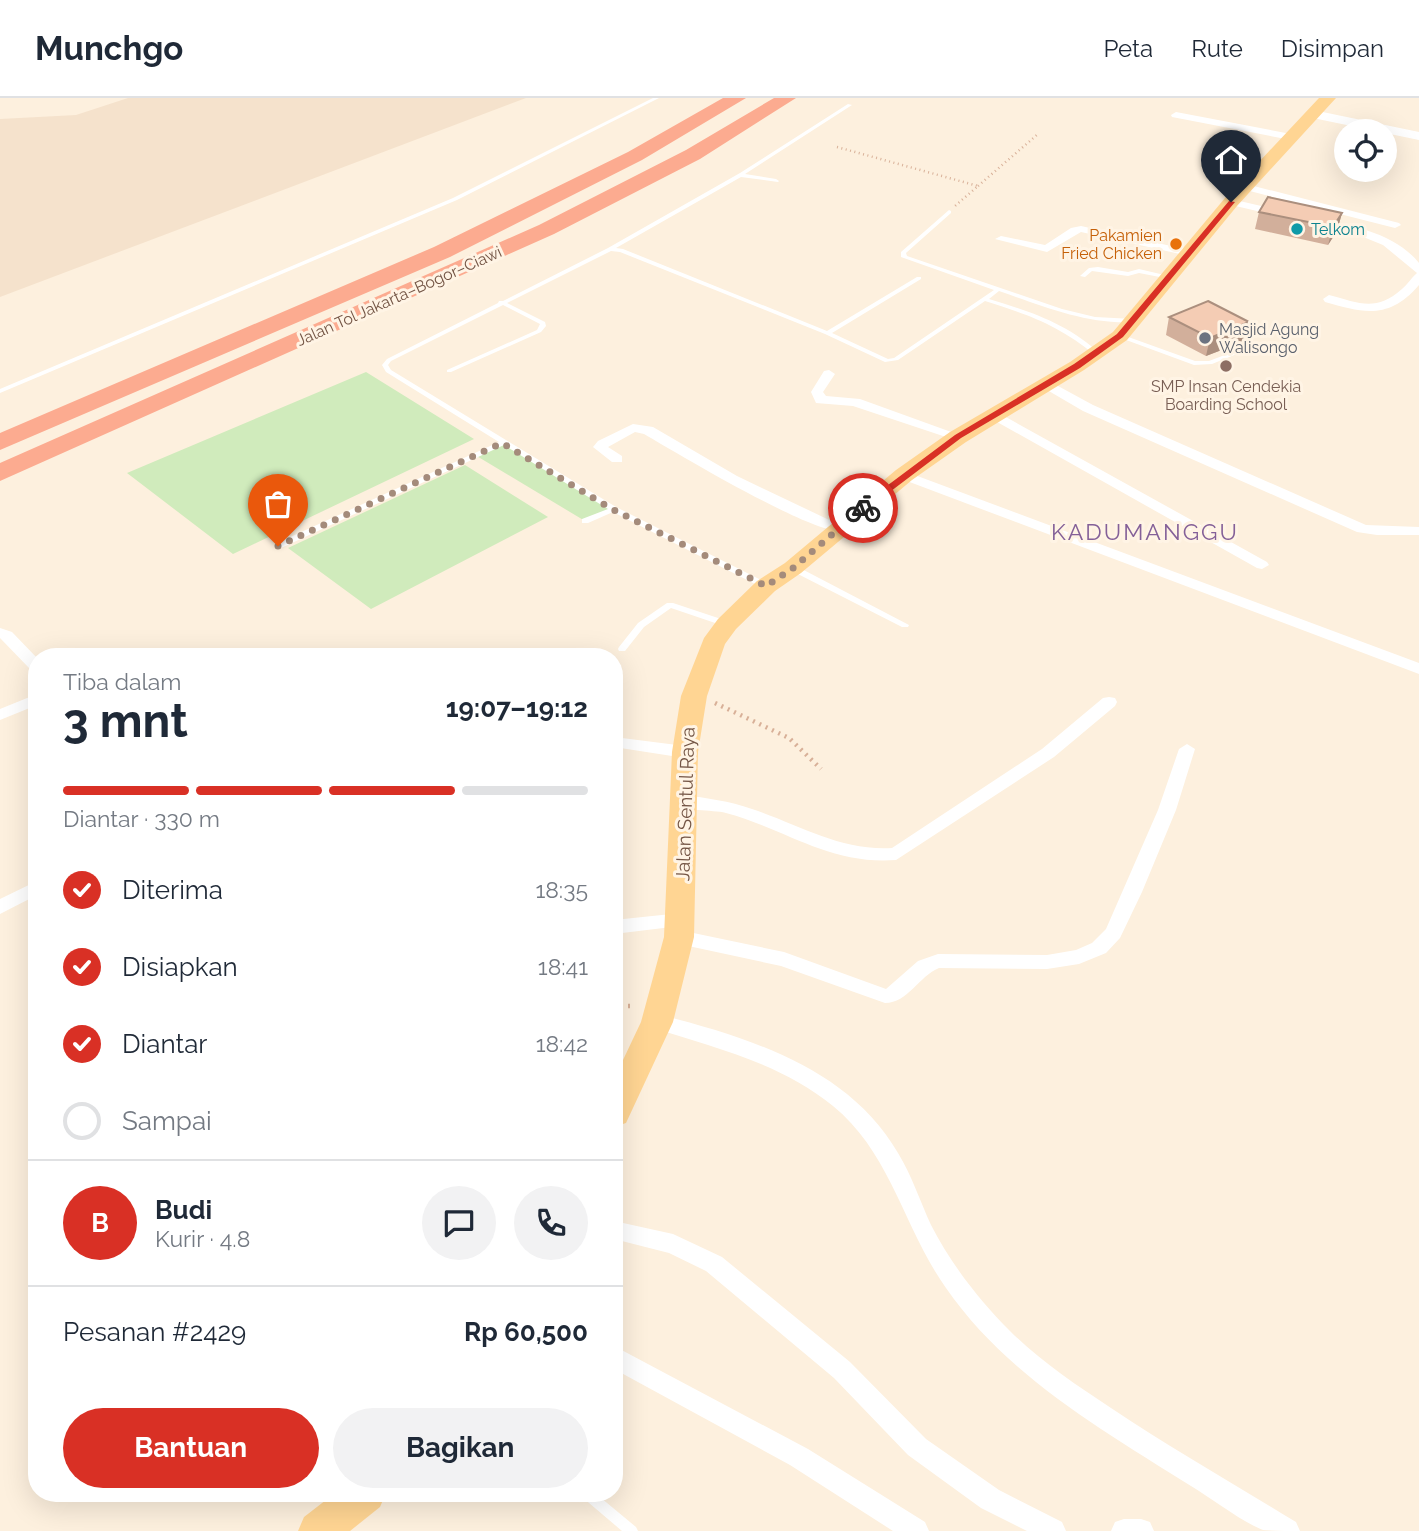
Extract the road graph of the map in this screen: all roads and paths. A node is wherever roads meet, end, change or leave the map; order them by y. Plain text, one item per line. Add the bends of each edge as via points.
1 (657, 98) edge
2 (737, 98) edge
3 (787, 98) edge
4 (850, 105) dead end
5 (1320, 106) edge
6 (1176, 115) dead end
7 (1038, 134) dead end
8 (1419, 136) edge
9 (1291, 137) junction
10 (837, 147) dead end
11 (740, 175) junction
12 (776, 181) dead end
13 (978, 186) junction
14 (1238, 195) junction
15 (949, 212) joint
16 (1295, 216) edge
17 (1308, 219) edge
18 (1395, 225) dead end
19 (1001, 239) dead end
20 (610, 249) junction
21 (1189, 253) junction
22 (1419, 270) edge
23 (1083, 276) dead end
24 (1419, 276) edge
25 (919, 278) dead end
26 (1170, 278) junction
27 (999, 289) junction
28 (984, 299) junction
29 (1329, 299) dead end
30 (501, 302) junction
31 (1060, 310) junction
32 (1045, 318) junction
33 (1127, 328) junction
34 (827, 333) junction
35 (1261, 343) dead end
36 (1097, 354) junction
37 (449, 371) dead end
38 (829, 374) dead end
39 (1047, 384) junction
40 (0, 391) edge
41 (172, 397) junction
42 (995, 415) junction
43 (958, 437) junction
44 (0, 442) edge
45 (502, 443) junction
46 (617, 459) dead end
47 (0, 473) edge
48 (904, 475) junction
49 (0, 486) edge
50 (612, 509) junction
51 (585, 521) dead end
52 (839, 528) junction
53 (1419, 531) edge
54 (278, 546) dead end
55 (1262, 565) dead end
56 (793, 568) junction
57 (766, 586) junction
58 (726, 624) junction
59 (905, 625) dead end
60 (0, 633) edge
61 (623, 648) edge
62 (28, 658) edge
63 (1419, 669) edge
64 (694, 696) junction
65 (1109, 702) dead end
66 (28, 703) edge
67 (0, 716) edge
68 (623, 744) edge
69 (1187, 748) dead end
70 (685, 752) junction
71 (821, 769) dead end
72 (683, 801) junction
73 (28, 892) edge
74 (0, 907) edge
75 (623, 928) edge
76 (680, 929) junction
77 (657, 1022) junction
78 (623, 1095) edge
79 (623, 1232) edge
80 (623, 1362) edge
81 (355, 1502) edge
82 (597, 1502) edge
83 (318, 1531) edge
84 (632, 1531) edge
85 (916, 1531) edge
86 (1053, 1531) edge
87 (1124, 1531) edge
88 (1140, 1531) edge
89 (1287, 1531) edge

1 - 40 lane via 455,199
2 - 44 highway, Jalan Tol Jakarta–Bogor–Ciawi via 635,156 442,252
3 - 41 highway, Jalan Tol Jakarta–Bogor–Ciawi via 648,179 471,264
4 - 11 lane
5 - 8 street
5 - 9 main road, Jalan Sentul Raya
6 - 9 street
7 - 13 path
9 - 14 main road, Jalan Sentul Raya
10 - 13 path
11 - 12 lane
11 - 20 lane
13 - 15 path
14 - 16 street
14 - 18 street
14 - 21 main road, Jalan Sentul Raya
15 - 27 lane via 903,253 904,257
17 - 22 street via 1386,243 1407,254
19 - 21 street via 1047,250 1081,229
20 - 30 lane
20 - 34 lane
21 - 26 main road, Jalan Sentul Raya
23 - 26 lane via 1098,269
24 - 29 street via 1386,308
25 - 34 lane
26 - 33 main road, Jalan Sentul Raya
27 - 28 lane
27 - 31 lane
28 - 32 lane
28 - 34 lane via 887,361
30 - 37 lane via 543,326
30 - 45 lane via 386,365 388,371
31 - 32 lane
31 - 33 lane
32 - 36 lane via 1074,333
33 - 35 lane via 1194,363 1210,363
33 - 36 main road, Jalan Sentul Raya
36 - 39 main road, Jalan Sentul Raya
38 - 43 street via 817,392 821,400 855,402
39 - 42 main road, Jalan Sentul Raya
39 - 53 street via 1088,408 1363,529
41 - 47 highway, Jalan Tol Jakarta–Bogor–Ciawi
41 - 49 highway
42 - 43 main road, Jalan Sentul Raya
42 - 55 street
43 - 48 main road, Jalan Sentul Raya
45 - 50 lane
45 - 54 lane
46 - 52 street via 600,447 634,428 648,430 732,479
48 - 52 main road, Jalan Sentul Raya
48 - 63 street
50 - 51 lane
50 - 57 lane
52 - 56 main road, Jalan Sentul Raya
56 - 57 main road, Jalan Sentul Raya
56 - 59 lane
57 - 58 main road, Jalan Sentul Raya
58 - 61 lane via 670,605 640,625
58 - 64 main road, Jalan Sentul Raya via 713,643
60 - 62 street
64 - 70 main road, Jalan Sentul Raya
64 - 71 path via 730,708 789,738
65 - 72 street via 1048,753 896,854 877,857 835,849 727,808
66 - 67 street
68 - 70 street
69 - 76 street via 1153,846 1113,933 1099,948 1079,957 1047,962 938,961 925,966 892,996 885,996
70 - 72 main road, Jalan Sentul Raya
72 - 76 main road, Jalan Sentul Raya
73 - 74 street
75 - 76 street
76 - 77 main road, Jalan Sentul Raya
77 - 78 main road, Jalan Sentul Raya
77 - 89 street via 762,1052 798,1070 851,1110 887,1152 949,1277 1003,1340 1122,1429
79 - 86 street via 673,1244 714,1264 842,1370 917,1447 990,1499
80 - 85 street via 799,1457
81 - 83 main road
82 - 84 lane
87 - 88 street

